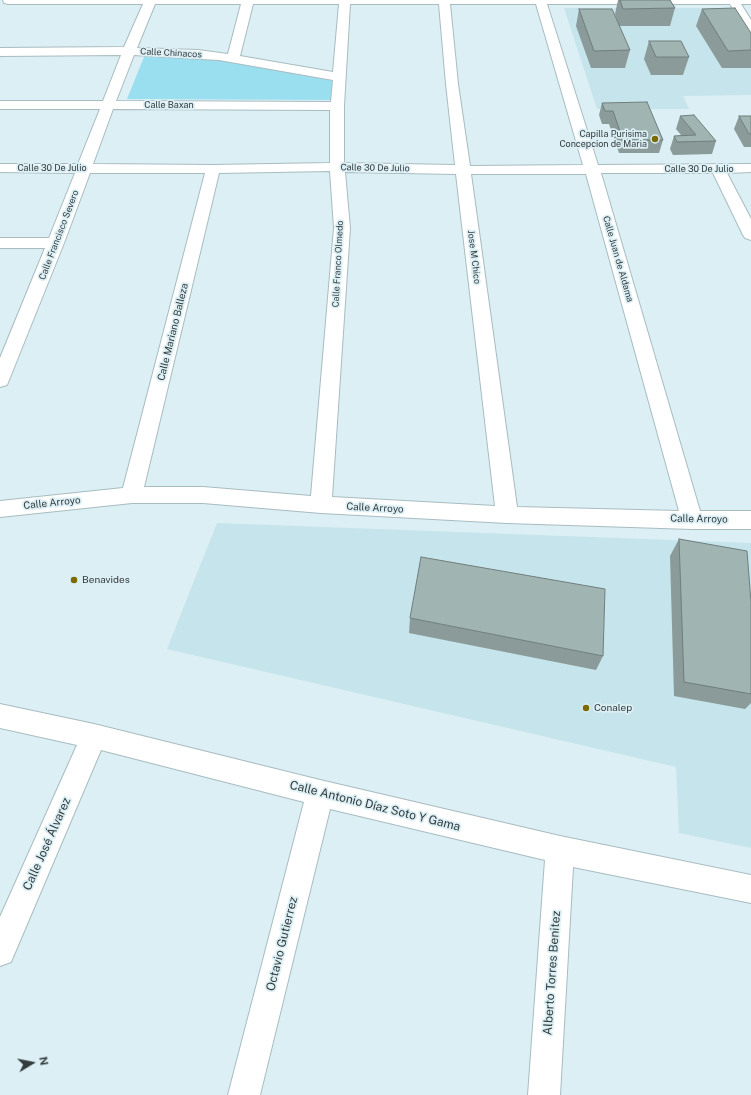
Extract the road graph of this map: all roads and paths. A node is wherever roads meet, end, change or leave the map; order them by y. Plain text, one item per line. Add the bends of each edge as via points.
1 (8, 0) edge
2 (247, 0) edge
3 (444, 0) edge
4 (150, 1) edge
5 (345, 1) edge
6 (540, 1) edge
7 (638, 1) edge
8 (733, 1) edge
9 (751, 1) edge
10 (3, 12) dead end
11 (751, 29) edge
12 (129, 51) junction
13 (0, 52) edge
14 (233, 58) junction
15 (340, 77) junction
16 (0, 105) edge
17 (108, 105) junction
18 (337, 106) junction
19 (336, 167) junction
20 (0, 168) edge
21 (84, 168) junction
22 (751, 168) edge
23 (213, 169) junction
24 (592, 169) junction
25 (718, 169) junction
26 (464, 170) junction
27 (751, 235) edge
28 (0, 243) edge
29 (56, 243) junction
30 (0, 337) edge
31 (19, 337) junction
32 (0, 380) edge
33 (132, 495) junction
34 (321, 505) junction
35 (0, 509) edge
36 (507, 515) junction
37 (692, 520) junction
38 (751, 520) edge
39 (0, 716) edge
40 (94, 736) junction
41 (320, 793) junction
42 (560, 850) junction
43 (751, 889) edge
44 (0, 951) edge
45 (244, 1095) edge
46 (544, 1095) edge

1 - 4 street
1 - 10 street
2 - 4 street
2 - 5 street
2 - 14 street
3 - 5 street
3 - 6 street
3 - 26 street, Jose M Chico
4 - 12 street, Calle Francisco Severo
5 - 15 street, Calle Franco Olmedo
6 - 7 street
6 - 24 street, Calle Juan de Aldama
7 - 8 street
8 - 9 street
8 - 11 street
12 - 13 street, Calle Chinacos
12 - 14 street, Calle Chinacos
12 - 17 street, Calle Francisco Severo
14 - 15 street, Calle Chinacos
15 - 18 street, Calle Franco Olmedo
16 - 17 street, Calle Baxan
17 - 18 street, Calle Baxan
17 - 21 street, Calle Francisco Severo
18 - 19 street, Calle Franco Olmedo
19 - 23 street, Calle 30 De Julio
19 - 26 street, Calle 30 De Julio
19 - 34 street, Calle Franco Olmedo via 342,228
20 - 21 street, Calle 30 De Julio
21 - 23 street, Calle 30 De Julio
21 - 29 street, Calle Francisco Severo
22 - 25 street, Calle 30 De Julio
23 - 33 street, Calle Mariano Balleza
24 - 25 street, Calle 30 De Julio
24 - 26 street, Calle 30 De Julio
24 - 37 street, Calle Juan de Aldama
25 - 27 street
26 - 36 street, Jose M Chico
28 - 29 street
29 - 31 street, Calle Francisco Severo
30 - 31 street
31 - 32 street, Calle Francisco Severo
33 - 34 street, Calle Arroyo via 203,495
33 - 35 street, Calle Arroyo
34 - 36 street, Calle Arroyo
36 - 37 street, Calle Arroyo
37 - 38 street, Calle Arroyo
39 - 40 street, Calle Antonio Díaz Soto Y Gama
40 - 41 street, Calle Antonio Díaz Soto Y Gama
40 - 44 street, Calle José Álvarez
41 - 42 street, Calle Antonio Díaz Soto Y Gama
41 - 45 street, Octavio Gutierrez
42 - 43 street, Calle Antonio Díaz Soto Y Gama
42 - 46 street, Alberto Torres Benitez

